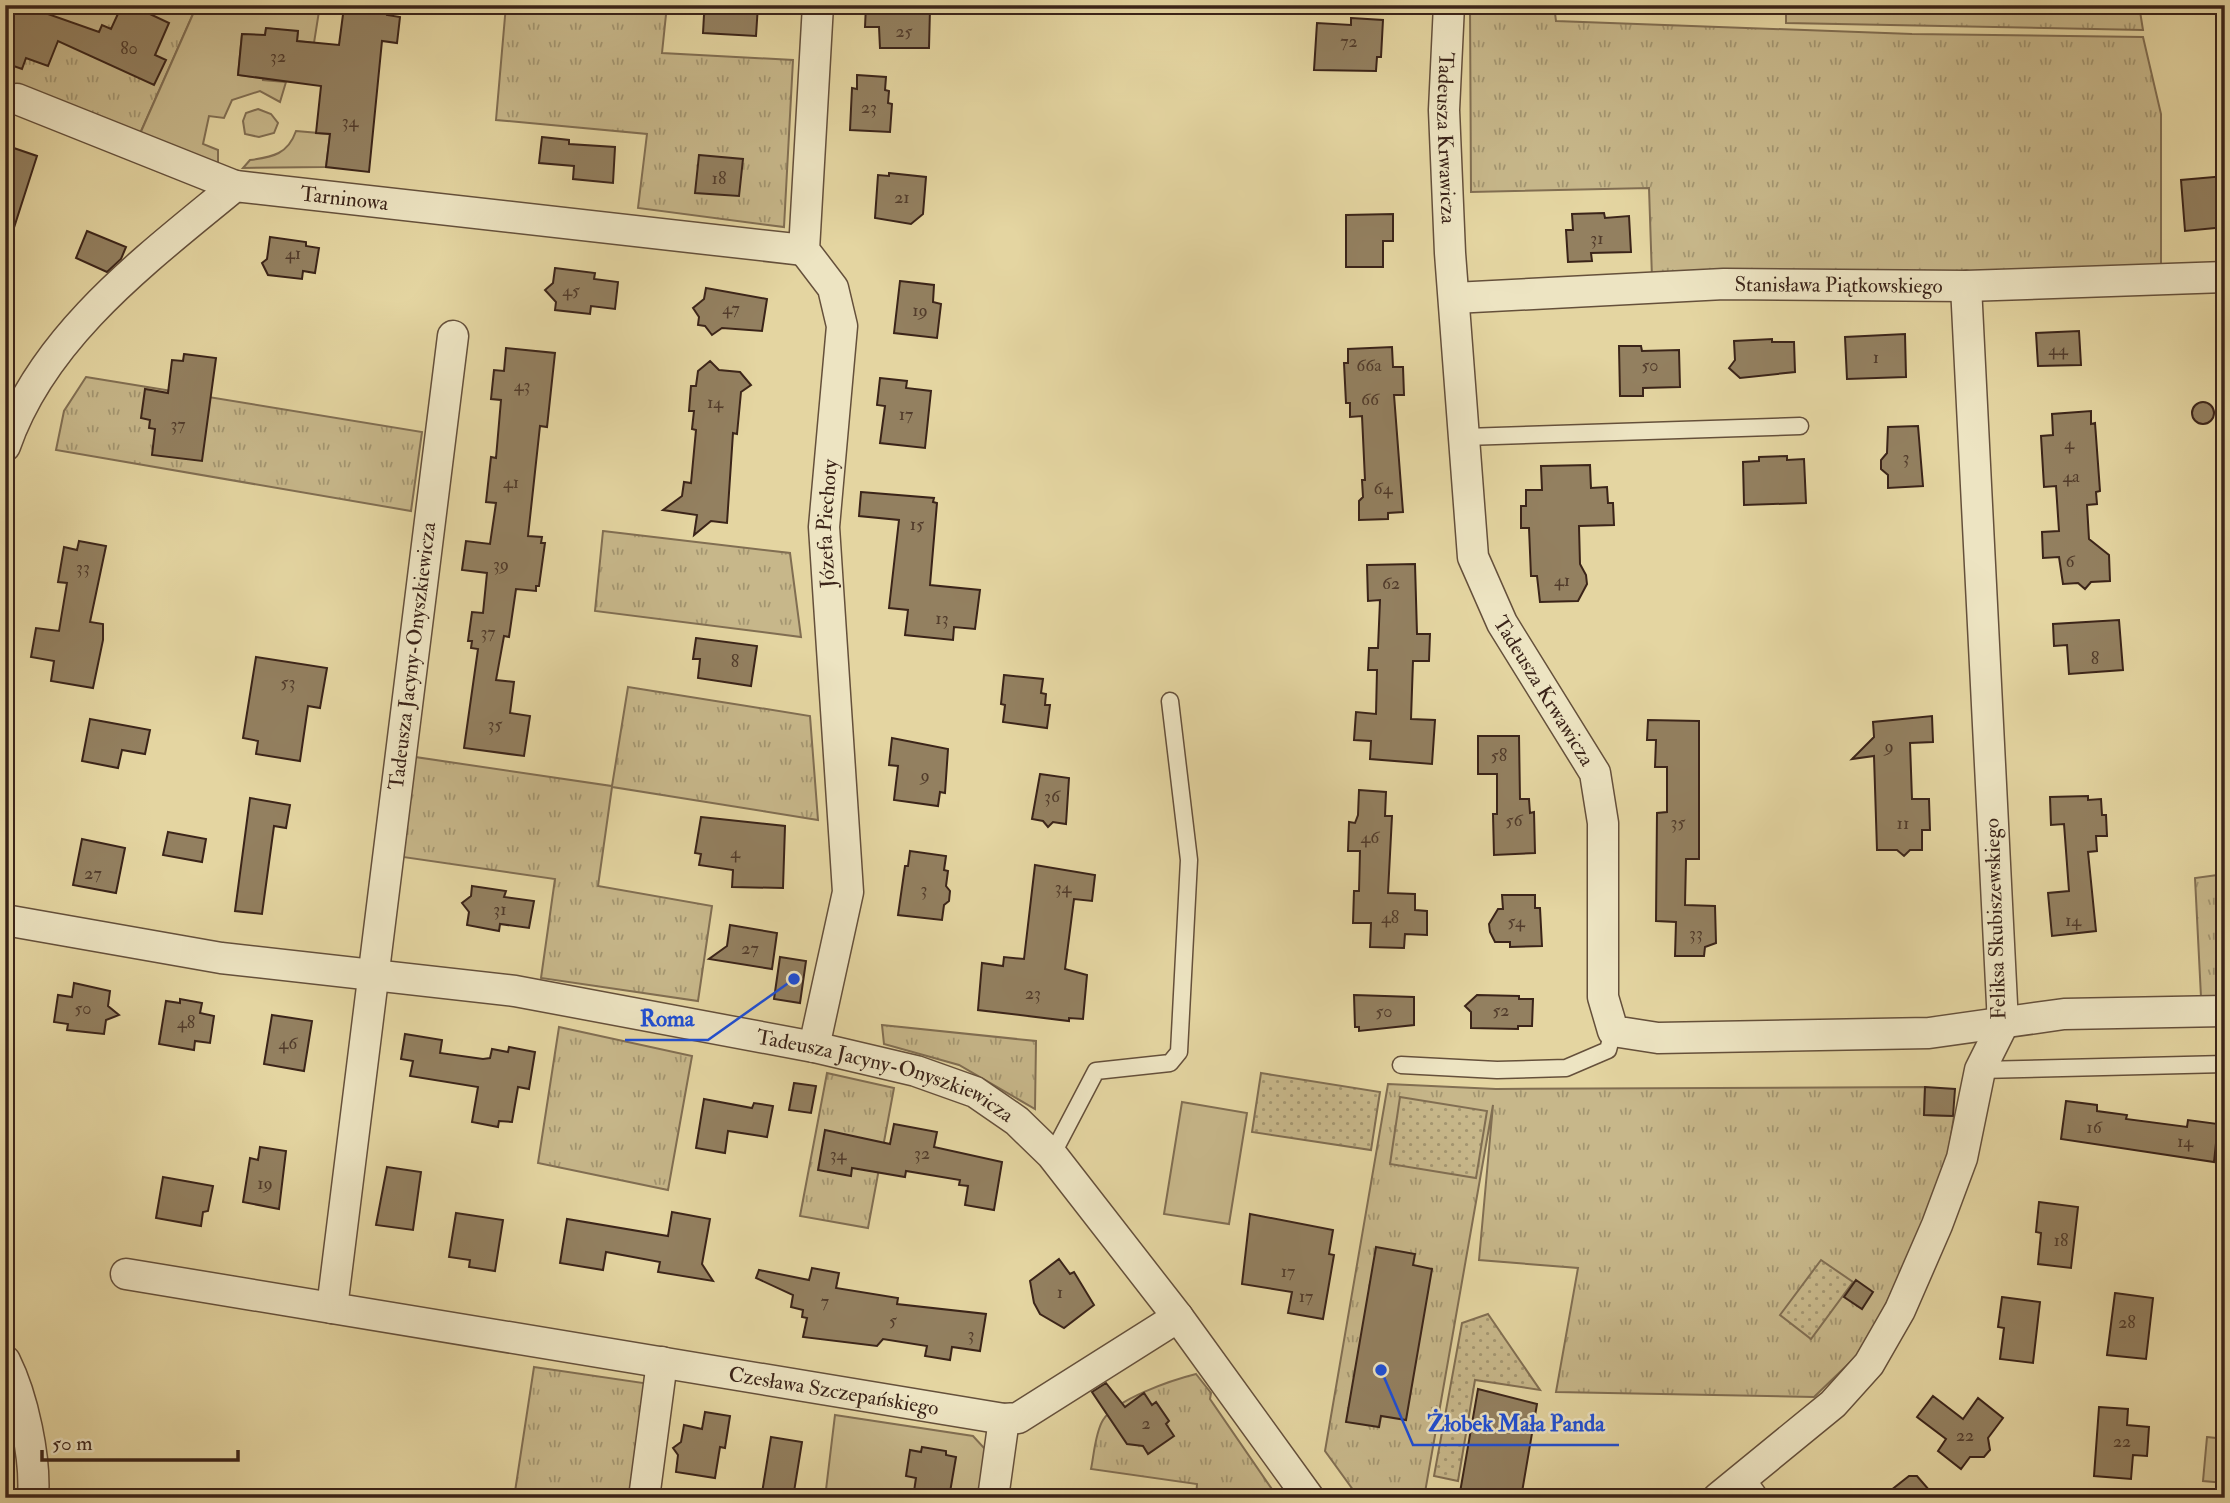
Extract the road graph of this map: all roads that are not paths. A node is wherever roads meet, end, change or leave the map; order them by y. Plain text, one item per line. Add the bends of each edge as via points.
1 (818, 5) edge
2 (1449, 5) edge
3 (11, 95) edge
4 (236, 186) junction
5 (804, 250) junction
6 (2225, 277) edge
7 (1966, 286) junction
8 (1454, 298) junction
9 (453, 336) dead end
10 (1800, 426) dead end
11 (1465, 437) junction
12 (5, 446) edge
13 (1170, 701) dead end
14 (5, 920) edge
15 (371, 976) junction
16 (2225, 1011) edge
17 (2003, 1024) junction
18 (1613, 1031) junction
19 (814, 1047) junction
20 (2225, 1064) edge
21 (1401, 1065) dead end
22 (1980, 1070) junction
23 (1052, 1155) junction
24 (126, 1273) dead end
25 (332, 1308) junction
26 (1178, 1317) junction
27 (5, 1361) edge
28 (662, 1362) junction
29 (1004, 1419) junction
30 (1753, 1487) edge
31 (33, 1498) edge
32 (644, 1498) edge
33 (993, 1498) edge
34 (1309, 1498) edge
35 (1718, 1498) edge

1 - 5 street
2 - 8 street, Tadeusza Krwawicza via 1444,110
3 - 4 street
4 - 5 street, Tarninowa
4 - 12 street via 118,283 45,369 18,409
5 - 19 street, Józefa Piechoty via 833,288 842,326 824,527 848,892
6 - 7 street, Stanisława Piątkowskiego
7 - 8 street, Stanisława Piątkowskiego via 1724,284
7 - 17 street, Feliksa Skubiszewskiego
8 - 11 street, Tadeusza Krwawicza
9 - 15 street, Tadeusza Jacyny-Onyszkiewicza
10 - 11 lane
11 - 18 street, Tadeusza Krwawicza via 1473,557 1502,623 1595,773 1603,823 1604,998
13 - 23 lane via 1189,860 1179,1052 1170,1063 1096,1071
14 - 15 street, Tadeusza Jacyny-Onyszkiewicza via 221,958
15 - 19 street, Tadeusza Jacyny-Onyszkiewicza via 515,991
15 - 25 street
16 - 17 street via 2064,1014
17 - 18 street via 1929,1033 1812,1036 1658,1038
17 - 22 street, Feliksa Skubiszewskiego
18 - 21 lane via 1608,1050 1566,1068
19 - 23 street, Tadeusza Jacyny-Onyszkiewicza via 916,1071 975,1092 1017,1121
20 - 22 lane
22 - 30 street, Feliksa Skubiszewskiego via 1962,1157 1900,1310 1869,1364
23 - 26 street, Tadeusza Jacyny-Onyszkiewicza
24 - 25 street, Czesława Szczepańskiego
25 - 28 street, Czesława Szczepańskiego
26 - 29 street via 1018,1418
26 - 34 street, Tadeusza Jacyny-Onyszkiewicza
27 - 31 street via 24,1417
28 - 29 street, Czesława Szczepańskiego
28 - 32 street
29 - 33 street
30 - 35 street, Feliksa Skubiszewskiego

